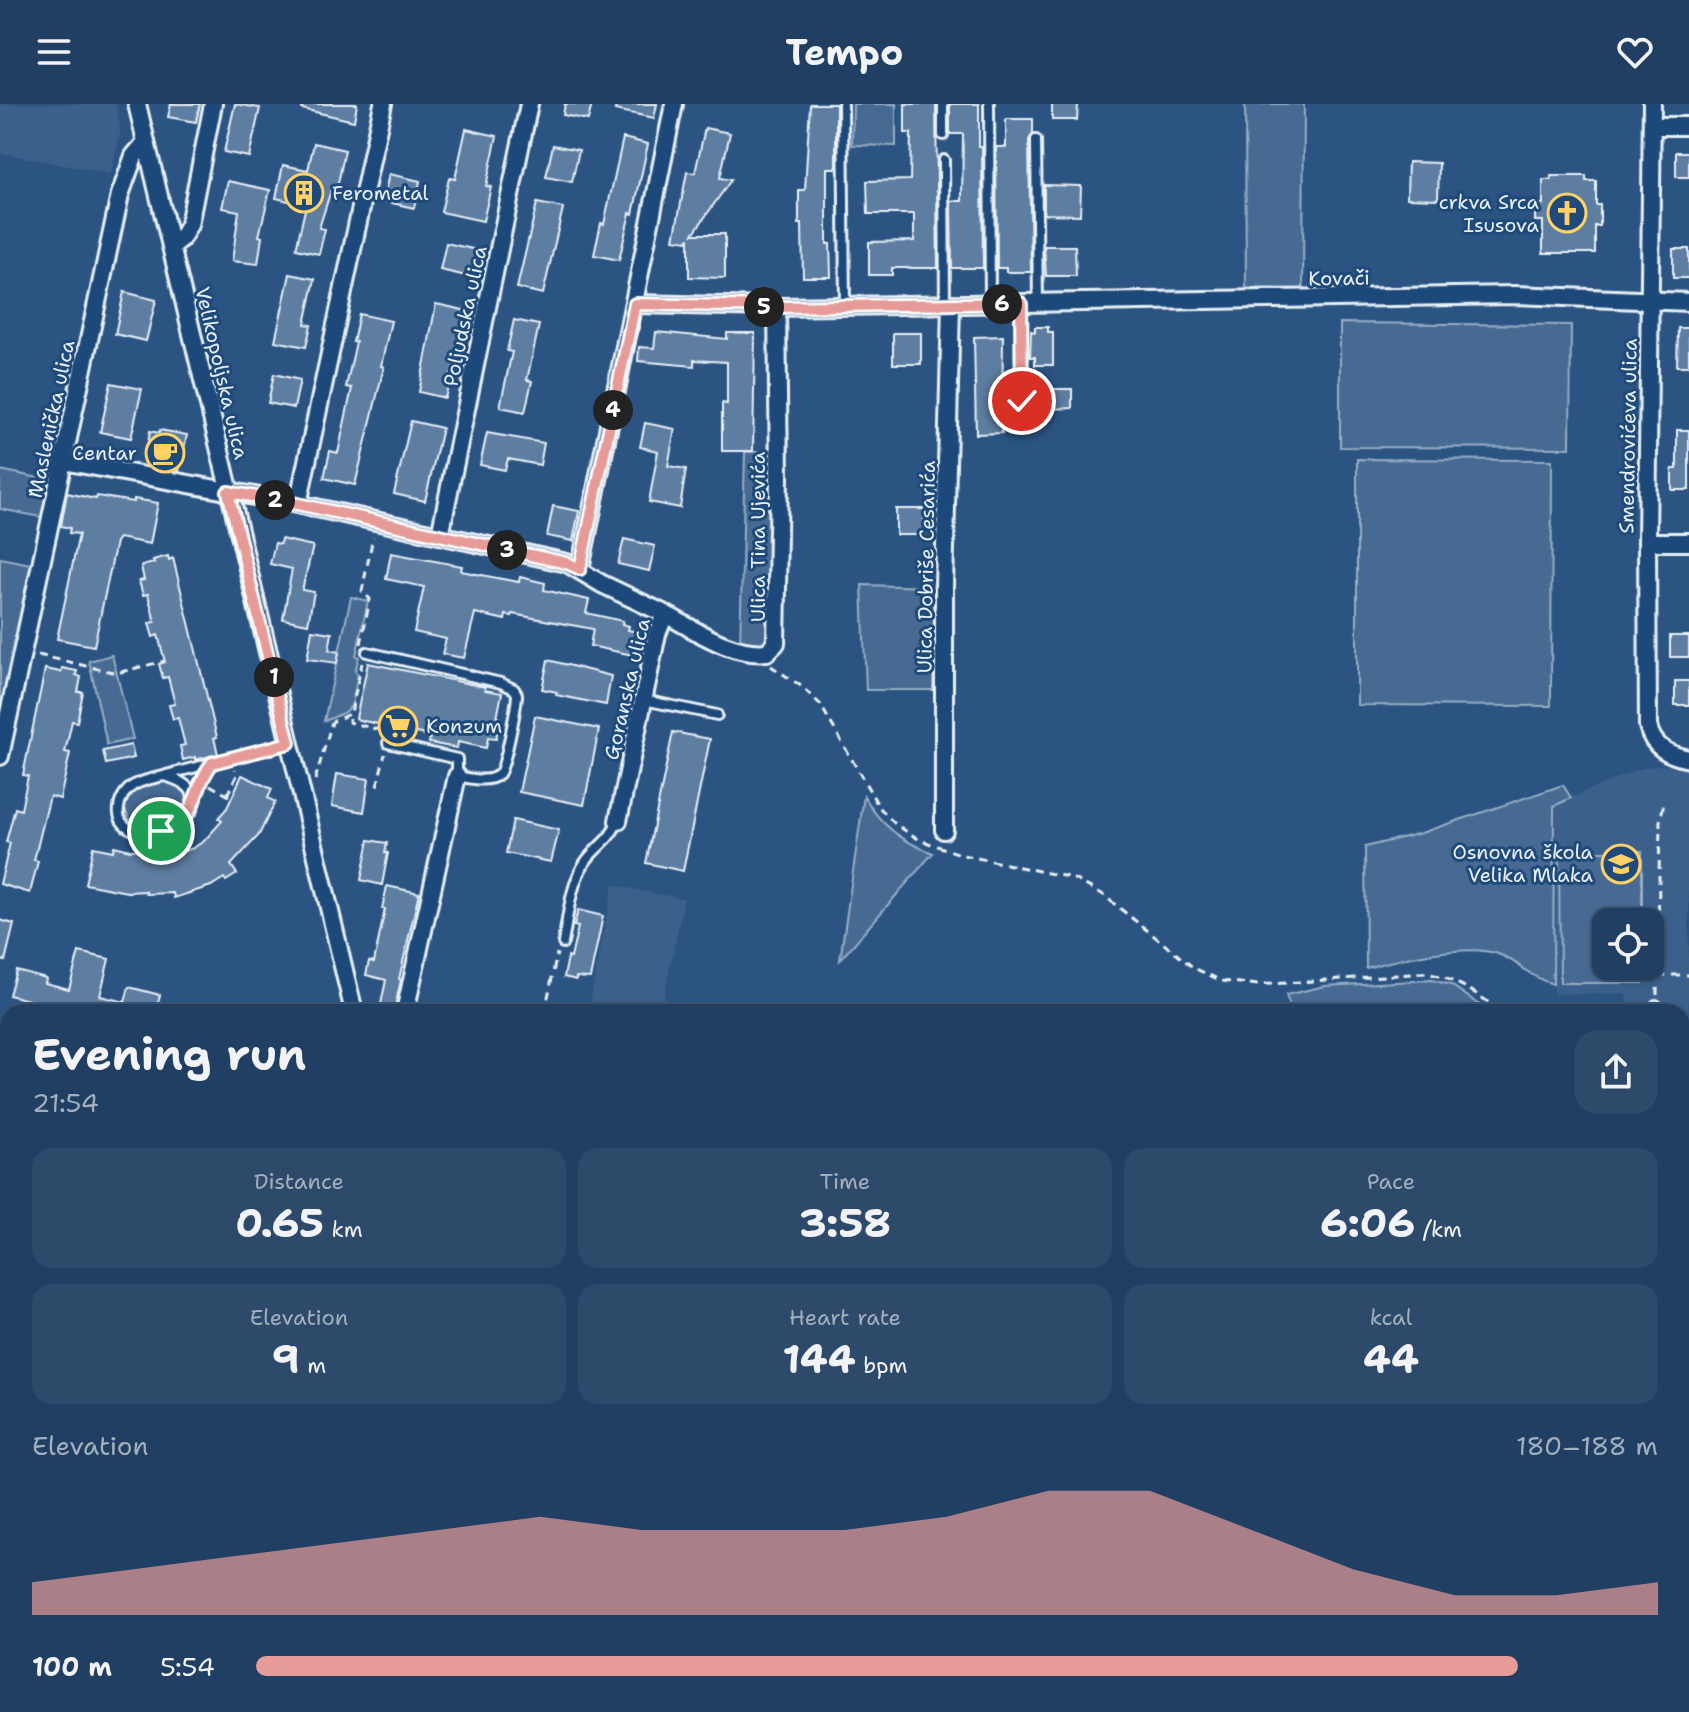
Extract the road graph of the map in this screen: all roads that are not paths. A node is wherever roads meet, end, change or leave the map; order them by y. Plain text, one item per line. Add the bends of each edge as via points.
1 (137, 104) edge
2 (213, 104) edge
3 (383, 104) edge
4 (529, 104) edge
5 (674, 104) edge
6 (843, 104) edge
7 (943, 104) edge
8 (989, 104) edge
9 (1652, 104) edge
10 (1652, 126) junction
11 (1689, 126) edge
12 (943, 135) dead end
13 (1036, 140) dead end
14 (146, 142) junction
15 (944, 160) dead end
16 (172, 246) junction
17 (1650, 302) junction
18 (1689, 302) edge
19 (1029, 303) junction
20 (635, 304) junction
21 (948, 304) junction
22 (990, 304) junction
23 (845, 306) junction
24 (777, 307) junction
25 (1022, 401) dead end
26 (63, 461) junction
27 (228, 492) junction
28 (298, 504) junction
29 (440, 535) junction
30 (1647, 542) junction
31 (1689, 542) edge
32 (580, 569) junction
33 (665, 614) junction
34 (363, 653) road end
35 (643, 699) junction
36 (717, 715) dead end
37 (289, 743) junction
38 (388, 743) dead end
39 (0, 756) edge
40 (1689, 759) edge
41 (212, 763) junction
42 (164, 776) junction
43 (457, 776) junction
44 (194, 798) junction
45 (618, 821) joint
46 (944, 830) dead end
47 (563, 943) road end
48 (352, 1004) edge
49 (407, 1004) edge

1 - 14 street, Velikopoljska ulica
2 - 16 street via 189,225
3 - 28 street
4 - 29 street, Poljudska ulica
5 - 20 street
6 - 23 lane
7 - 12 lane
8 - 22 lane
9 - 10 street, Smendrovićeva ulica
10 - 11 street
10 - 17 street, Smendrovićeva ulica
13 - 19 lane
14 - 16 street, Velikopoljska ulica
14 - 26 street, Maslenička ulica via 134,156 120,195
15 - 21 lane
16 - 27 street, Velikopoljska ulica
17 - 18 street, Kovači
17 - 19 street, Kovači via 1515,295
17 - 30 street, Smendrovićeva ulica
19 - 22 street, Kovači
19 - 25 lane
20 - 24 street, Kovači
20 - 32 street
21 - 22 street, Kovači
21 - 23 street, Kovači
21 - 46 street, Ulica Dobriše Cesarića
23 - 24 street, Kovači
24 - 33 street, Ulica Tina Ujevića via 776,643 767,652 753,653 727,646
26 - 27 street, Goranska ulica
26 - 39 street, Maslenička ulica
27 - 28 street, Goranska ulica
27 - 37 street, Velikopoljska ulica
28 - 29 street, Goranska ulica
29 - 32 street, Goranska ulica
30 - 31 street
30 - 40 street, Smendrovićeva ulica via 1648,726 1657,745
32 - 33 street, Goranska ulica
33 - 35 street, Goranska ulica
34 - 43 lane via 514,689 517,699 501,773 486,779
35 - 36 lane
35 - 45 street, Goranska ulica
37 - 41 lane
37 - 48 street, Velikopoljska ulica
38 - 43 lane via 457,759
41 - 42 lane
41 - 44 lane
42 - 44 lane via 184,782
42 - 44 lane via 136,784 124,794 118,813 128,828 170,829 188,816
43 - 49 street
45 - 47 lane via 612,836 580,872

